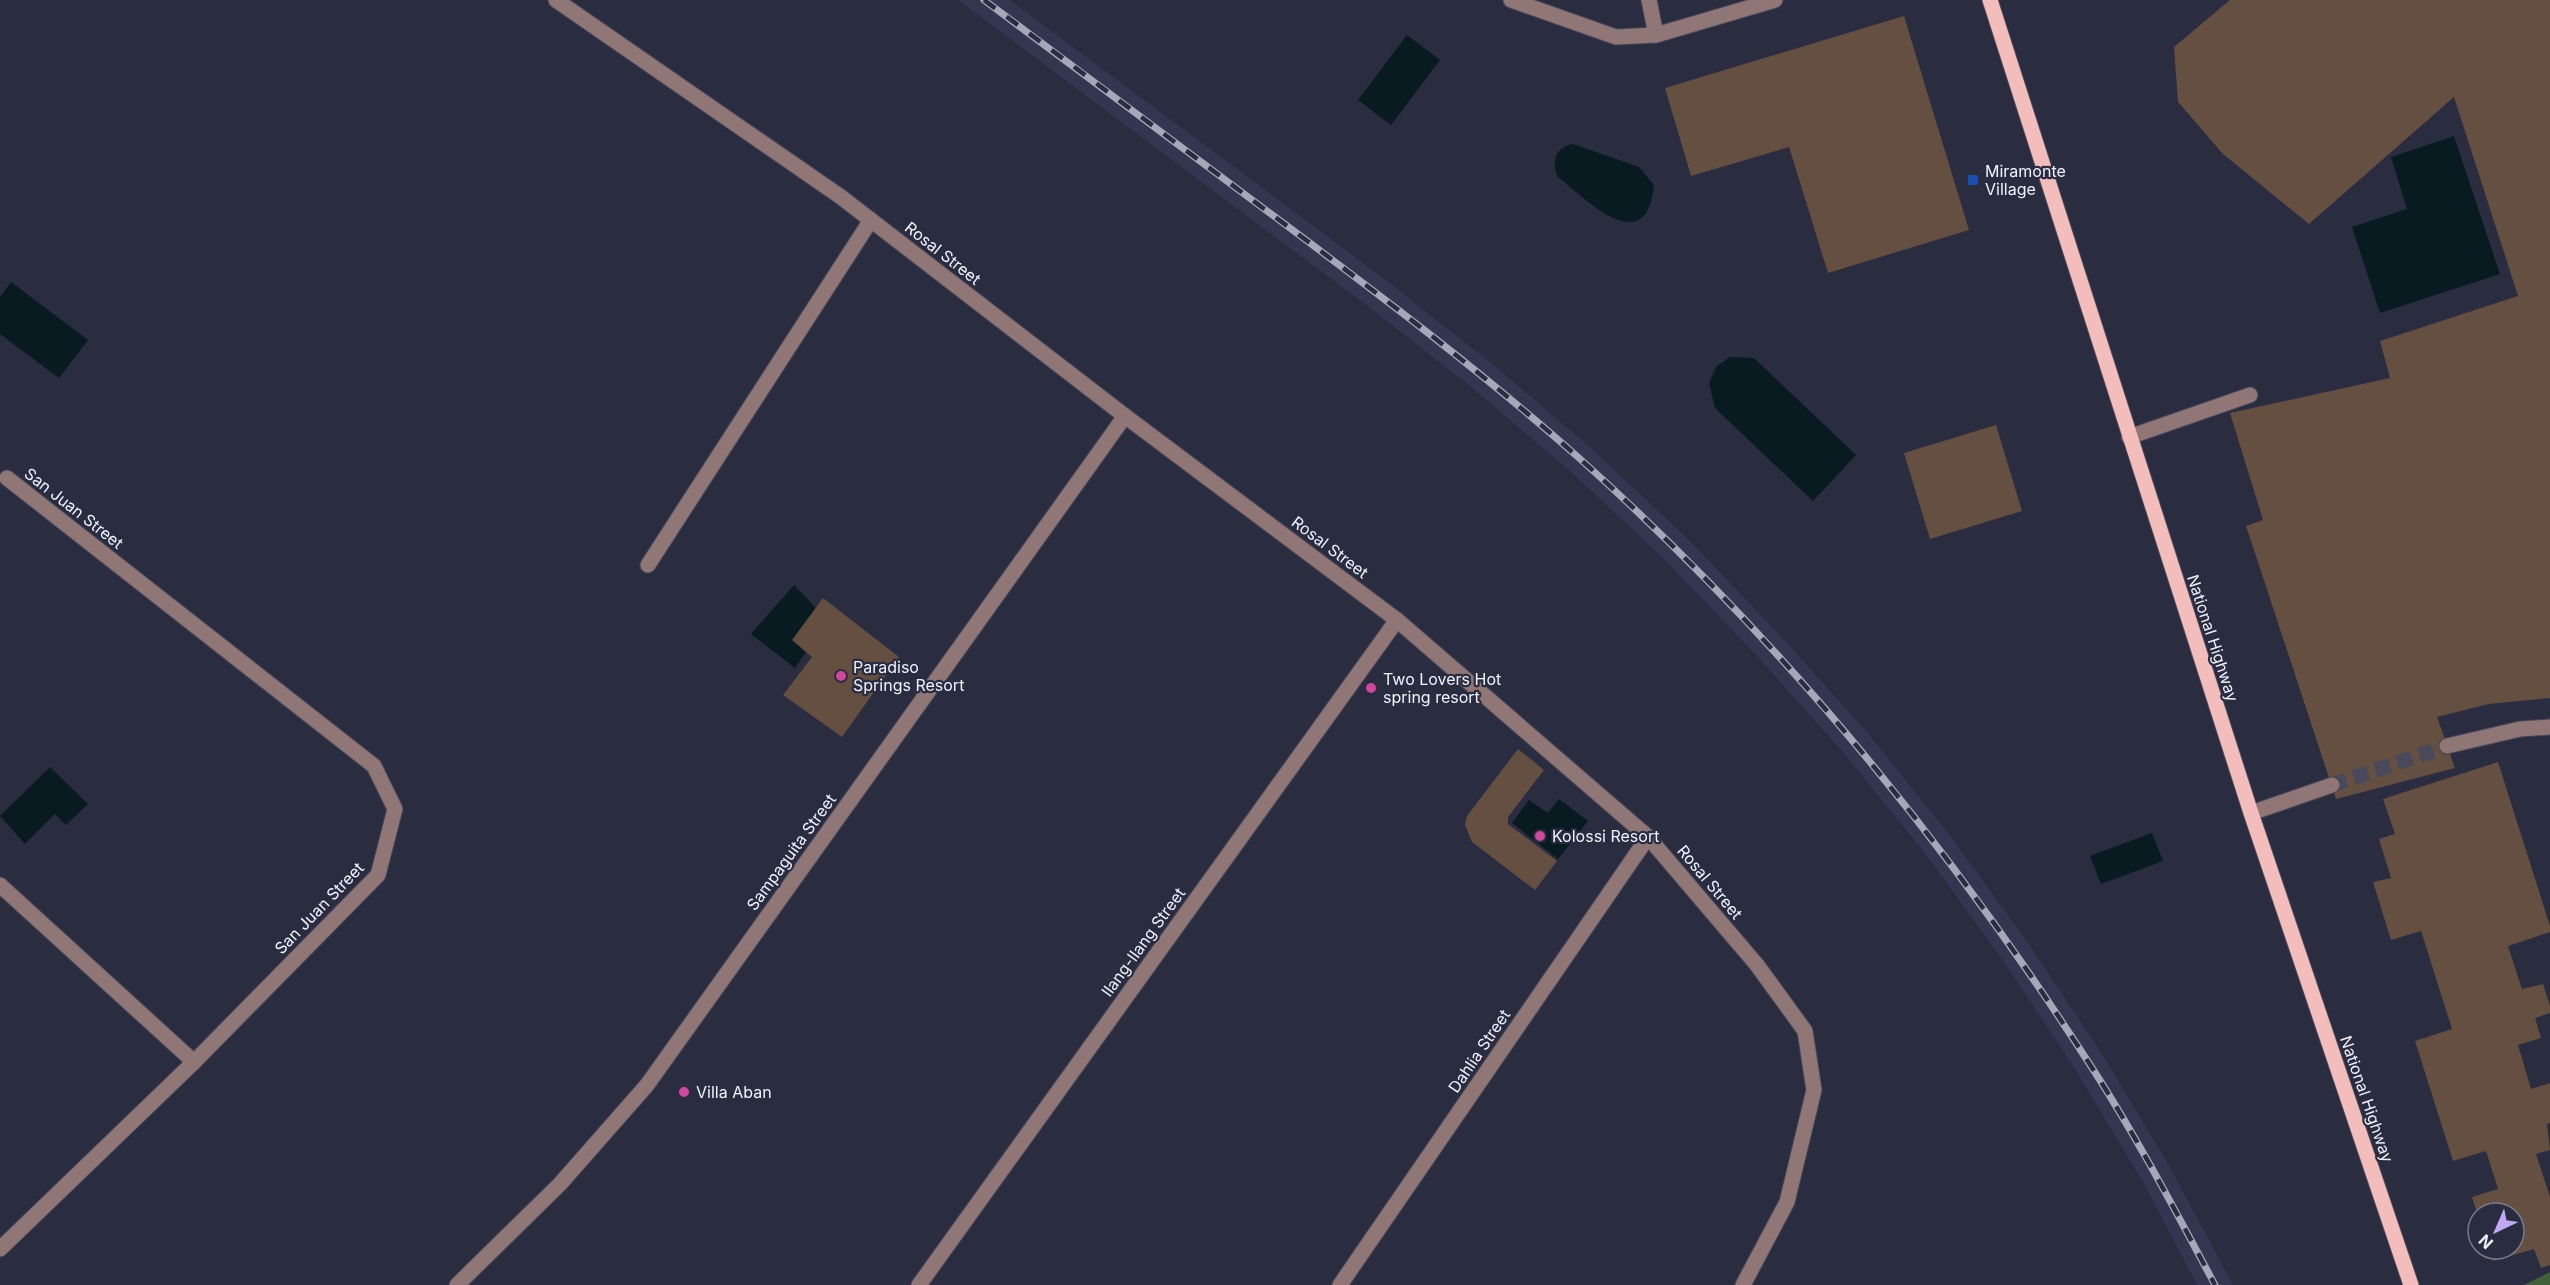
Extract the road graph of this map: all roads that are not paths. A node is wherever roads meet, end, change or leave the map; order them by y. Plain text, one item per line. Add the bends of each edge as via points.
1 (556, 0) edge
2 (1511, 0) edge
3 (1649, 0) edge
4 (1775, 0) edge
5 (1990, 0) edge
6 (1656, 35) junction
7 (871, 220) junction
8 (2250, 395) dead end
9 (1125, 416) junction
10 (2129, 437) junction
11 (7, 478) dead end
12 (648, 565) dead end
13 (1397, 620) junction
14 (2550, 727) edge
15 (2447, 746) tunnel mouth
16 (2332, 785) tunnel mouth
17 (2251, 813) junction
18 (1648, 837) junction
19 (0, 885) edge
20 (194, 1062) junction
21 (0, 1249) edge
22 (457, 1285) edge
23 (919, 1285) edge
24 (1340, 1285) edge
25 (1743, 1285) edge
26 (2410, 1285) edge

1 - 7 street, Rosal Street
2 - 6 street via 1616,37
3 - 6 street
4 - 6 street
5 - 10 main road, National Highway
7 - 9 street, Rosal Street
7 - 12 street
8 - 10 street
9 - 13 street, Rosal Street
9 - 22 street, Sampaguita Street via 647,1085 560,1184
10 - 17 main road, National Highway
11 - 20 street, San Juan Street via 374,766 395,809 378,875
13 - 18 street, Rosal Street
13 - 23 street, Ilang-Ilang Street
14 - 15 street via 2520,729
16 - 17 street
17 - 26 main road, National Highway
18 - 24 street, Dahlia Street
18 - 25 street, Rosal Street via 1757,965 1805,1031 1814,1090 1786,1202
19 - 20 street
20 - 21 street, San Juan Street

